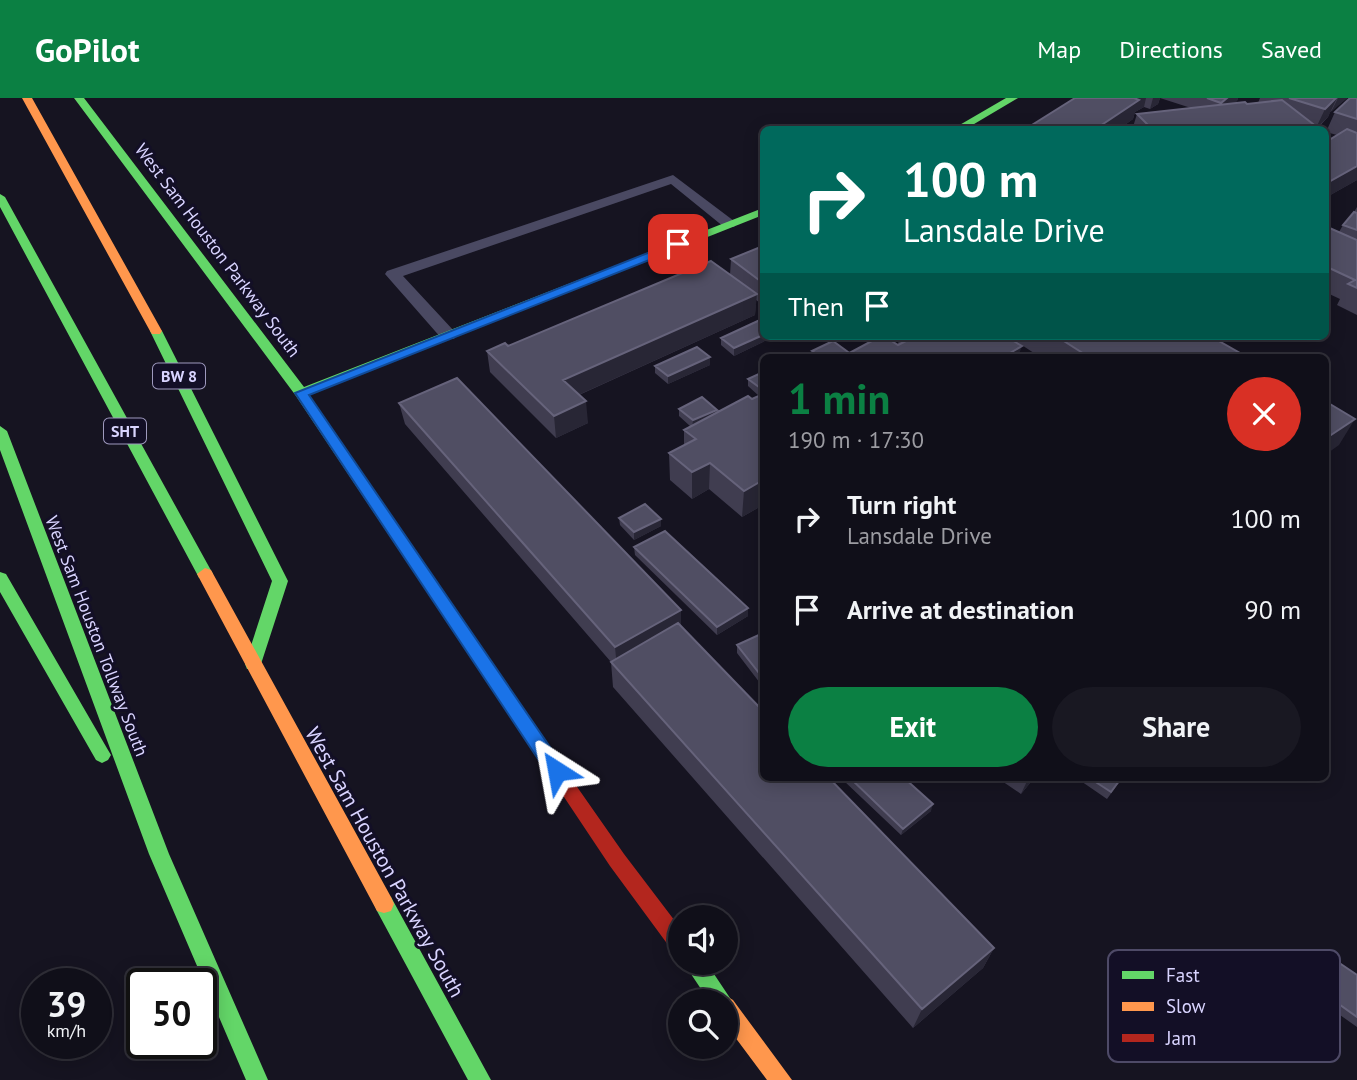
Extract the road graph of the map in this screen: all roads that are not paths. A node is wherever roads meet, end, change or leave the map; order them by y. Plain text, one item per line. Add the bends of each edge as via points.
1 (27, 98) edge
2 (79, 98) edge
3 (1013, 98) edge
4 (963, 126) edge
5 (0, 197) edge
6 (760, 212) edge
7 (729, 224) junction
8 (449, 335) junction
9 (301, 393) junction
10 (0, 431) edge
11 (0, 578) edge
12 (253, 664) junction
13 (159, 853) junction
14 (668, 929) edge
15 (738, 1023) edge
16 (257, 1080) edge
17 (480, 1080) edge
18 (781, 1080) edge

1 - 12 main road, BW 8 via 136,290 280,581
2 - 9 main road, West Sam Houston Parkway South
3 - 4 main road
5 - 12 main road, SHT
6 - 7 main road
7 - 8 main road
7 - 8 lane via 673,179 393,274
8 - 9 main road
9 - 14 main road, West Sam Houston Parkway South
10 - 13 main road, West Sam Houston Tollway South
11 - 13 main road
12 - 17 main road, West Sam Houston Parkway South
13 - 16 main road
15 - 18 main road

